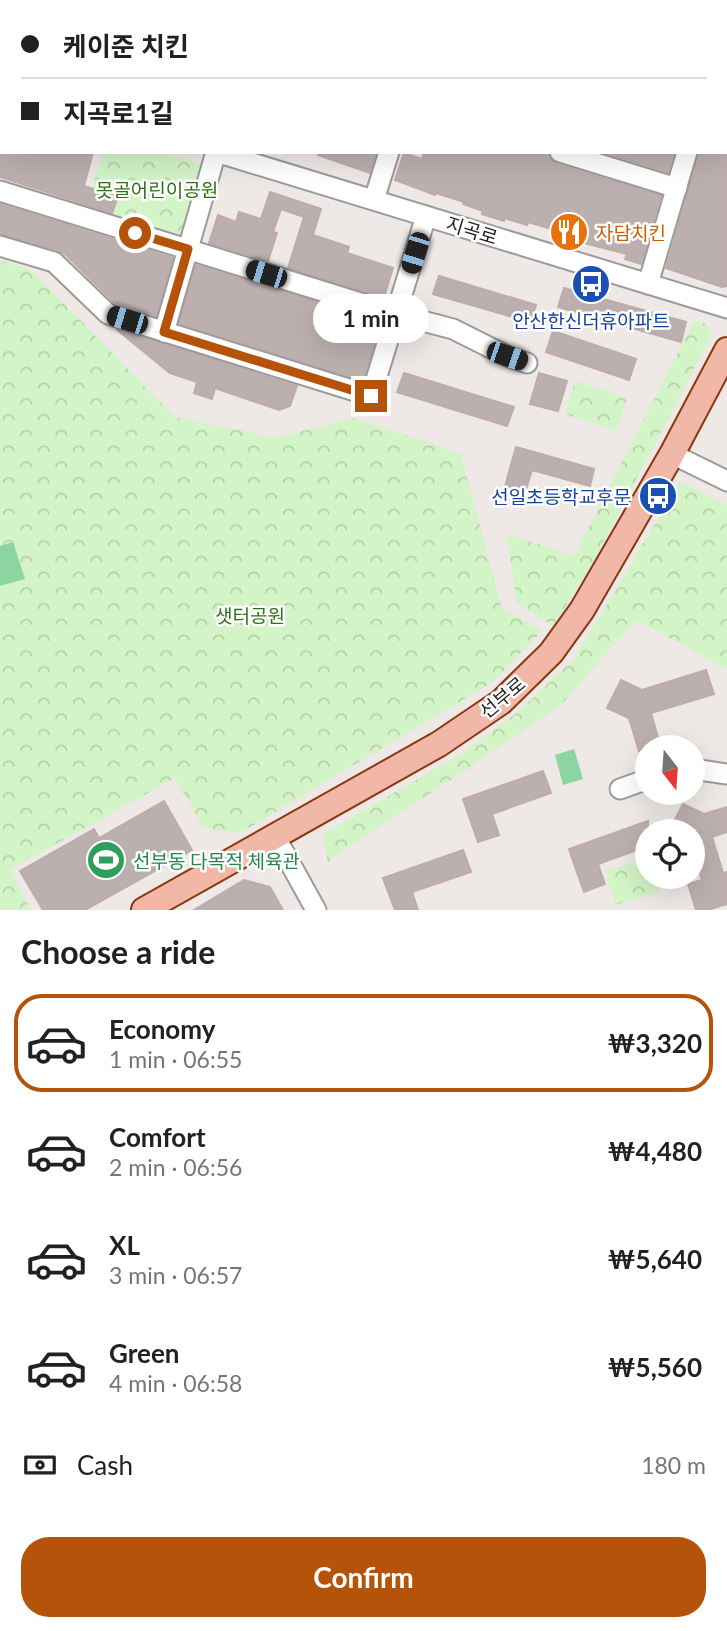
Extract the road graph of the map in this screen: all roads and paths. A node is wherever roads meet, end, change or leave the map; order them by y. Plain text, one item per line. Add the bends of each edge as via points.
1 (215, 154) edge
2 (223, 154) edge
3 (388, 154) edge
4 (566, 154) edge
5 (686, 154) edge
6 (677, 188) junction
7 (0, 191) edge
8 (374, 200) junction
9 (426, 216) junction
10 (0, 246) edge
11 (188, 249) junction
12 (648, 284) junction
13 (727, 308) edge
14 (396, 314) junction
15 (164, 332) junction
16 (727, 350) edge
17 (527, 363) dead end
18 (672, 454) junction
19 (727, 481) edge
20 (705, 771) edge
21 (727, 774) edge
22 (635, 784) edge
23 (620, 789) dead end
24 (275, 836) junction
25 (144, 910) edge
26 (316, 910) edge

1 - 11 street
2 - 8 street, 지곡로
3 - 8 street
4 - 6 street
5 - 6 street
6 - 12 street
7 - 11 street
8 - 9 street, 지곡로
9 - 12 street, 지곡로
9 - 14 street
10 - 15 street via 54,262 108,314
11 - 14 street
11 - 15 street
12 - 13 street, 지곡로
14 - 15 street via 371,396
14 - 17 street via 453,329
16 - 18 main road, 선부로
18 - 19 street
18 - 24 main road, 선부로 via 582,611 551,653 501,702 439,744
20 - 21 street
22 - 23 street
24 - 25 main road, 선부로
24 - 26 street

